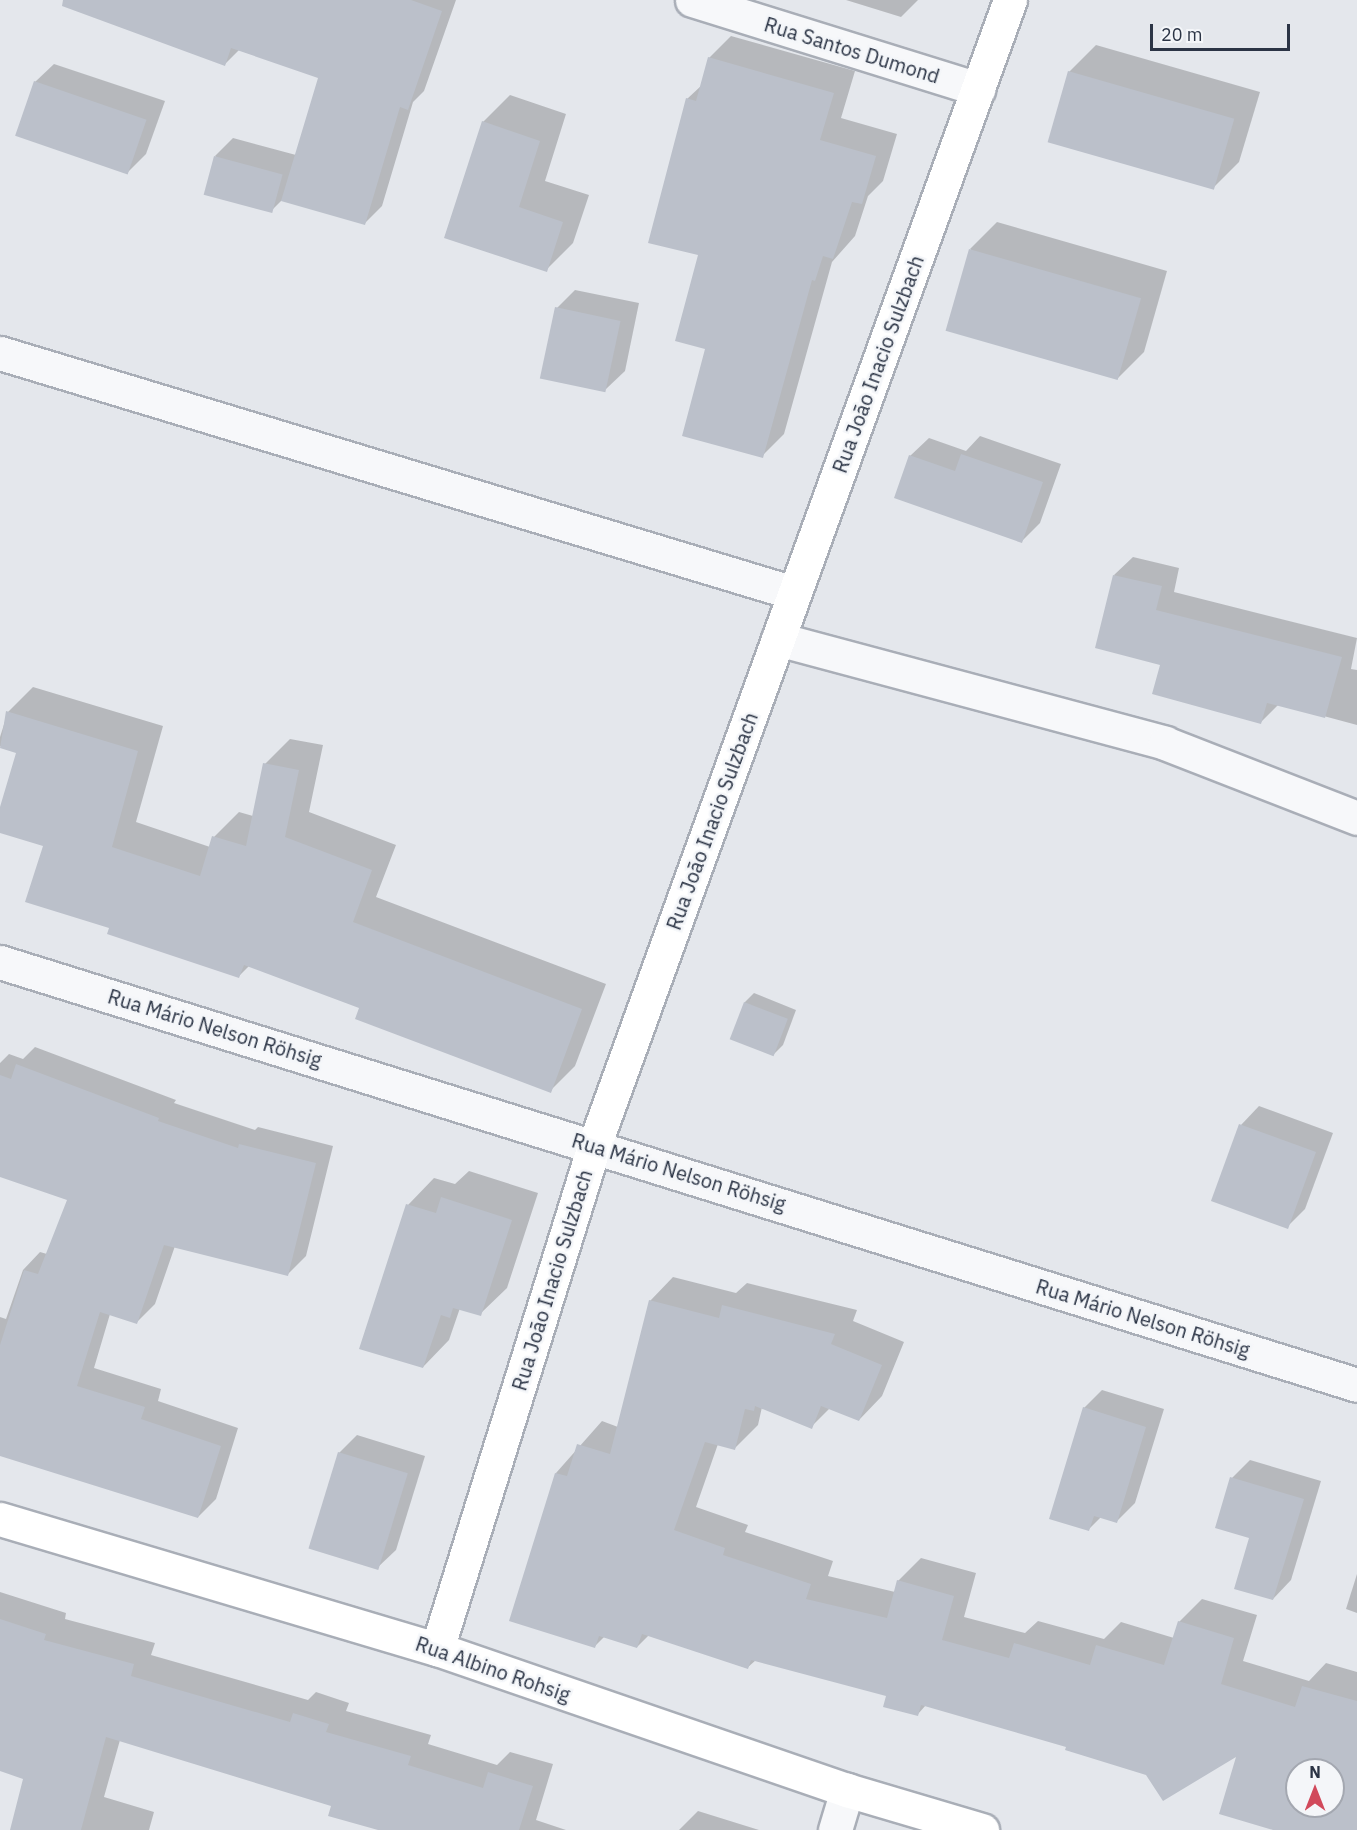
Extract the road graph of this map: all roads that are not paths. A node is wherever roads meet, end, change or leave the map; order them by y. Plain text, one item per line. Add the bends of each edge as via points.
1 (692, 0) edge
2 (1010, 0) edge
3 (978, 89) junction
4 (0, 353) edge
5 (794, 593) junction
6 (778, 639) junction
7 (1357, 818) edge
8 (0, 962) edge
9 (594, 1146) junction
10 (1357, 1385) edge
11 (0, 1519) edge
12 (437, 1649) junction
13 (848, 1790) junction
14 (835, 1830) edge
15 (982, 1830) edge

1 - 3 street, Rua Santos Dumond
2 - 3 street, Rua João Inacio Sulzbach
3 - 5 street, Rua João Inacio Sulzbach
4 - 5 street
5 - 6 street, Rua João Inacio Sulzbach
6 - 7 street via 1165,743
6 - 9 street, Rua João Inacio Sulzbach
8 - 9 street, Rua Mário Nelson Röhsig
9 - 10 street, Rua Mário Nelson Röhsig
9 - 12 street, Rua João Inacio Sulzbach
11 - 12 street, Rua Albino Rohsig
12 - 13 street, Rua Albino Rohsig
13 - 14 street
13 - 15 street, Rua Albino Rohsig

